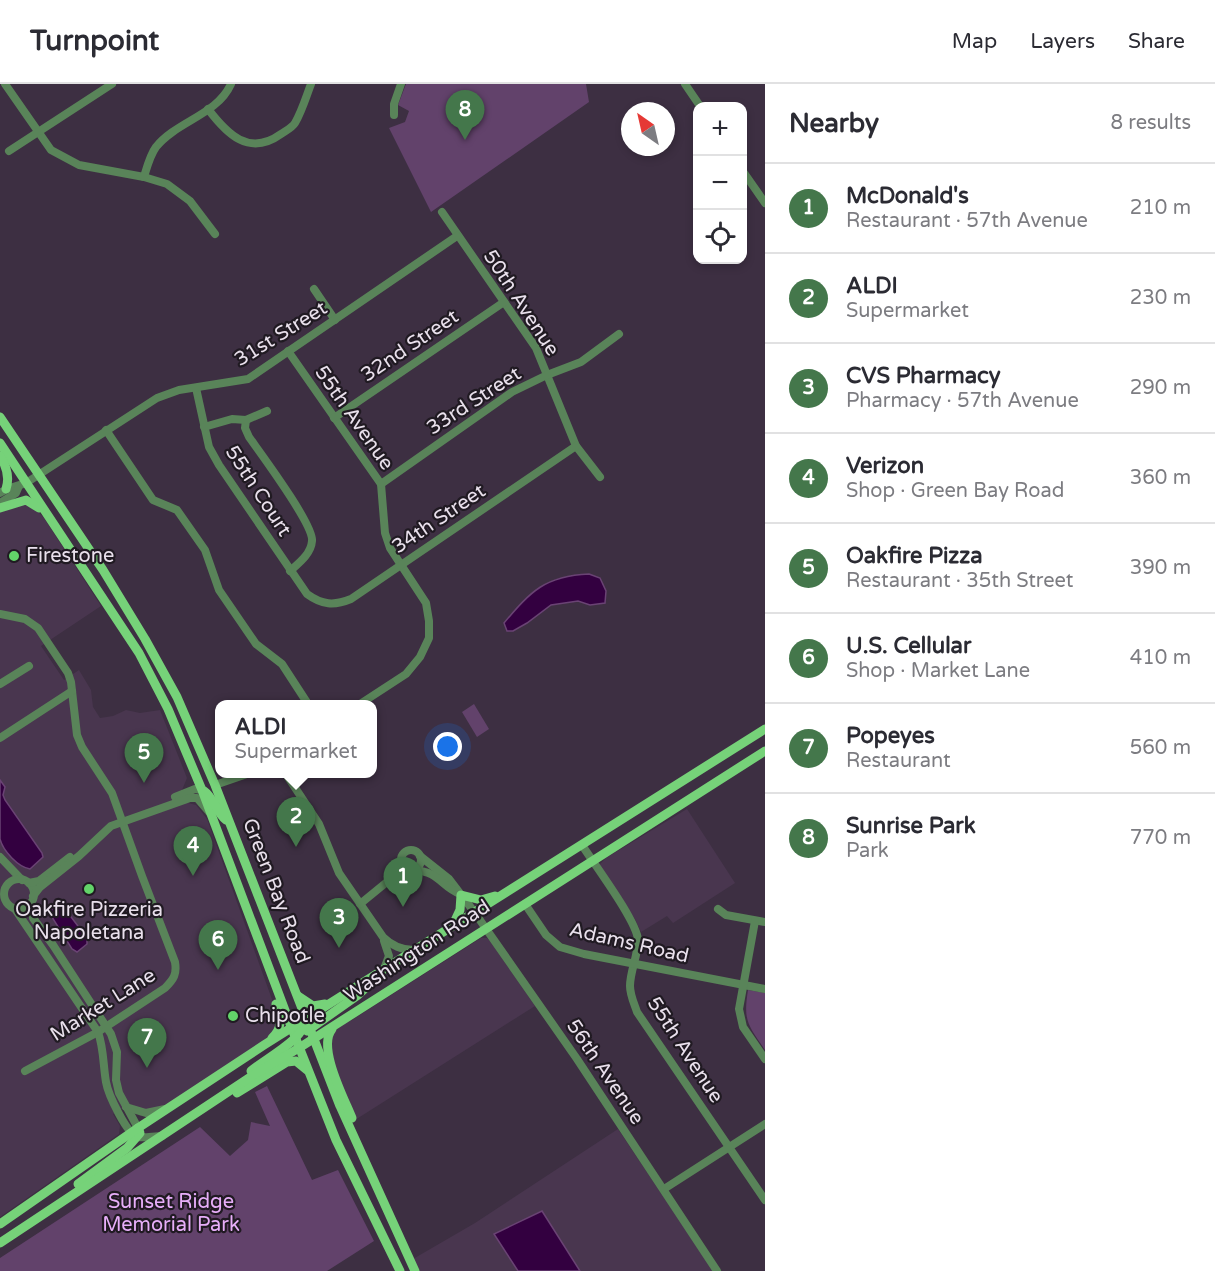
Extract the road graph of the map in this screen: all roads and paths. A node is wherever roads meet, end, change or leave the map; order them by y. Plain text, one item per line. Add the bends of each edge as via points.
1 (5, 84) edge
2 (112, 84) edge
3 (231, 84) edge
4 (311, 84) edge
5 (401, 84) edge
6 (685, 84) edge
7 (697, 102) edge
8 (208, 109) junction
9 (394, 115) dead end
10 (38, 133) junction
11 (9, 151) dead end
12 (144, 177) junction
13 (747, 177) edge
14 (765, 203) edge
15 (442, 212) dead end
16 (216, 234) dead end
17 (457, 236) junction
18 (314, 289) dead end
19 (504, 302) junction
20 (334, 320) junction
21 (619, 334) dead end
22 (288, 351) junction
23 (547, 375) junction
24 (196, 388) junction
25 (267, 411) dead end
26 (0, 417) edge
27 (334, 418) junction
28 (246, 420) junction
29 (204, 427) junction
30 (106, 430) junction
31 (0, 443) edge
32 (576, 446) junction
33 (0, 456) edge
34 (38, 475) junction
35 (600, 477) dead end
36 (23, 484) junction
37 (381, 484) junction
38 (3, 491) edge
39 (0, 503) edge
40 (0, 508) edge
41 (44, 509) junction
42 (401, 565) junction
43 (290, 571) junction
44 (316, 601) joint
45 (0, 614) edge
46 (29, 666) dead end
47 (0, 684) edge
48 (72, 691) junction
49 (305, 700) edge
50 (367, 700) edge
51 (765, 729) edge
52 (0, 737) edge
53 (744, 742) junction
54 (765, 751) edge
55 (754, 758) junction
56 (191, 762) junction
57 (235, 778) edge
58 (289, 778) edge
59 (215, 785) junction
60 (202, 790) junction
61 (210, 814) junction
62 (121, 818) junction
63 (229, 822) junction
64 (582, 845) junction
65 (420, 856) junction
66 (0, 858) edge
67 (401, 861) junction
68 (592, 861) junction
69 (411, 870) junction
70 (393, 877) junction
71 (0, 880) edge
72 (25, 882) junction
73 (521, 884) junction
74 (3, 892) edge
75 (461, 895) junction
76 (32, 899) junction
77 (360, 904) junction
78 (525, 904) junction
79 (12, 907) junction
80 (0, 909) edge
81 (718, 909) dead end
82 (475, 913) junction
83 (755, 921) junction
84 (765, 922) edge
85 (452, 927) junction
86 (486, 928) junction
87 (383, 937) junction
88 (260, 945) junction
89 (417, 950) junction
90 (636, 963) junction
91 (383, 972) junction
92 (365, 983) junction
93 (744, 985) junction
94 (394, 987) junction
95 (765, 989) edge
96 (296, 993) junction
97 (339, 1022) junction
98 (308, 1024) junction
99 (106, 1026) junction
100 (292, 1029) junction
101 (98, 1032) junction
102 (314, 1038) junction
103 (297, 1044) junction
104 (264, 1045) junction
105 (765, 1059) edge
106 (25, 1071) dead end
107 (309, 1073) junction
108 (126, 1107) junction
109 (170, 1108) junction
110 (202, 1110) junction
111 (765, 1124) edge
112 (136, 1133) junction
113 (162, 1136) junction
114 (730, 1147) junction
115 (361, 1152) junction
116 (664, 1189) junction
117 (765, 1200) edge
118 (52, 1208) junction
119 (0, 1224) edge
120 (0, 1243) edge
121 (400, 1271) edge
122 (415, 1271) edge
123 (717, 1271) edge

1 - 10 street
2 - 10 street
3 - 8 street via 220,102
4 - 8 street via 294,125 274,139 251,145 222,128
5 - 9 street
6 - 7 street
8 - 12 street via 156,147
10 - 11 street
10 - 12 street via 51,150 79,165
12 - 16 street via 166,184 190,201
13 - 14 street
15 - 17 street, 50th Avenue
17 - 19 street, 50th Avenue
17 - 20 street, 31st Street
18 - 20 street
19 - 23 street, 50th Avenue via 536,348
19 - 27 street, 32nd Street
20 - 22 street, 31st Street
21 - 23 street, 33rd Street via 581,362
22 - 24 street, 31st Street via 248,379
22 - 27 street, 55th Avenue
23 - 32 street, 50th Avenue
23 - 37 street, 33rd Street via 512,392
24 - 29 street, 55th Court
24 - 30 street, 31st Street via 157,398
25 - 28 street
26 - 34 main road, Green Bay Road
27 - 37 street, 55th Avenue
28 - 29 street via 232,419
28 - 43 street via 249,437 312,535 311,549
29 - 43 street, 55th Court via 219,465
30 - 34 street, 31st Street
30 - 49 street via 153,501 177,510 204,550 219,590 256,644 282,664
31 - 36 main road, Green Bay Road
32 - 35 street, 50th Avenue
32 - 42 street, 34th Street
33 - 38 main road via 8,473
34 - 36 street, 31st Street
34 - 59 main road, Green Bay Road via 145,639 177,697
36 - 38 street, 31st Street
36 - 39 street, 31st Street
36 - 41 main road, Green Bay Road
37 - 42 street, 55th Avenue via 385,533
40 - 41 main road via 26,500
41 - 56 main road, Green Bay Road via 139,653
42 - 44 street, 34th Street via 351,599 326,604
42 - 50 street, 55th Avenue via 426,603 429,638 407,673
43 - 44 street, 55th Court
45 - 48 street, Market Lane via 25,619 38,628 68,673
46 - 47 street
48 - 52 street
48 - 62 street, Market Lane via 77,735 112,793
51 - 53 main road, Washington Road
53 - 55 main road
53 - 64 main road, Washington Road
54 - 55 main road, Washington Road
55 - 68 main road, Washington Road
56 - 59 main road via 208,785
56 - 60 main road, Green Bay Road
57 - 59 street
58 - 77 street via 319,824 335,866
59 - 63 main road, Green Bay Road
60 - 61 main road, Green Bay Road
60 - 62 street via 195,789
60 - 63 main road
61 - 62 street via 197,798 190,798
61 - 88 main road, Green Bay Road
62 - 72 street via 104,825 39,881
62 - 76 street via 40,887
62 - 99 street, Market Lane via 177,971 165,988
63 - 96 main road, Green Bay Road
64 - 68 street, 55th Avenue
64 - 73 main road, Washington Road
65 - 67 street via 413,850 407,851
65 - 69 street via 420,864
65 - 75 street, 56th Avenue via 449,879
66 - 72 street
67 - 69 street
67 - 70 street
68 - 78 main road, Washington Road
68 - 90 street, 55th Avenue via 631,921 638,938
69 - 70 street
69 - 75 street, 56th Avenue via 423,870
70 - 77 street
71 - 74 street
72 - 74 street via 12,881
72 - 76 street
73 - 75 main road via 489,899
73 - 82 main road, Washington Road
74 - 79 street
75 - 82 street, 56th Avenue
75 - 85 main road via 460,910
76 - 79 street via 24,908
76 - 99 street via 33,918
77 - 87 street
78 - 86 main road, Washington Road
78 - 90 street, Adams Road via 546,935 560,947
79 - 80 street
79 - 101 street
81 - 83 street via 726,915
82 - 85 main road, Washington Road
82 - 86 street, 56th Avenue
83 - 84 street
83 - 93 street
85 - 89 main road, Washington Road
86 - 94 main road, Washington Road
86 - 116 street, 56th Avenue
87 - 89 street via 404,950
87 - 91 street via 389,956
88 - 100 main road, Green Bay Road
88 - 104 main road via 263,968 280,1019 279,1031
89 - 91 main road, Washington Road
90 - 93 street, Adams Road
90 - 114 street, 55th Avenue via 630,984 638,1012
91 - 92 main road, Washington Road
91 - 94 main road via 396,981
91 - 98 main road via 358,995
92 - 96 main road via 317,1006 309,1005
92 - 98 main road, Washington Road
93 - 95 street, Adams Road
93 - 105 street via 739,1010 743,1027
94 - 97 main road, Washington Road
96 - 98 main road, Green Bay Road
97 - 102 main road, Washington Road
97 - 115 main road via 327,1036 329,1056
98 - 100 main road, Washington Road
98 - 102 main road, Green Bay Road
98 - 103 main road
99 - 101 street, Market Lane
99 - 108 street via 116,1047 116,1080
100 - 103 main road, Green Bay Road
100 - 104 main road, Washington Road
101 - 106 street, Market Lane
101 - 112 street via 111,1098
102 - 103 main road, Washington Road
102 - 115 main road, Green Bay Road
103 - 107 main road, Green Bay Road
103 - 110 main road, Washington Road via 262,1062
104 - 109 main road, Washington Road
107 - 110 main road via 300,1063 287,1062 219,1105
107 - 121 main road, Green Bay Road via 336,1140
108 - 109 street via 146,1113
108 - 112 street
109 - 112 main road, Washington Road
110 - 113 main road
111 - 114 street
112 - 113 street
112 - 118 main road
112 - 119 main road
113 - 118 main road
114 - 116 street
114 - 117 street, 55th Avenue
115 - 122 main road, Green Bay Road
116 - 123 street, 56th Avenue
118 - 120 main road

